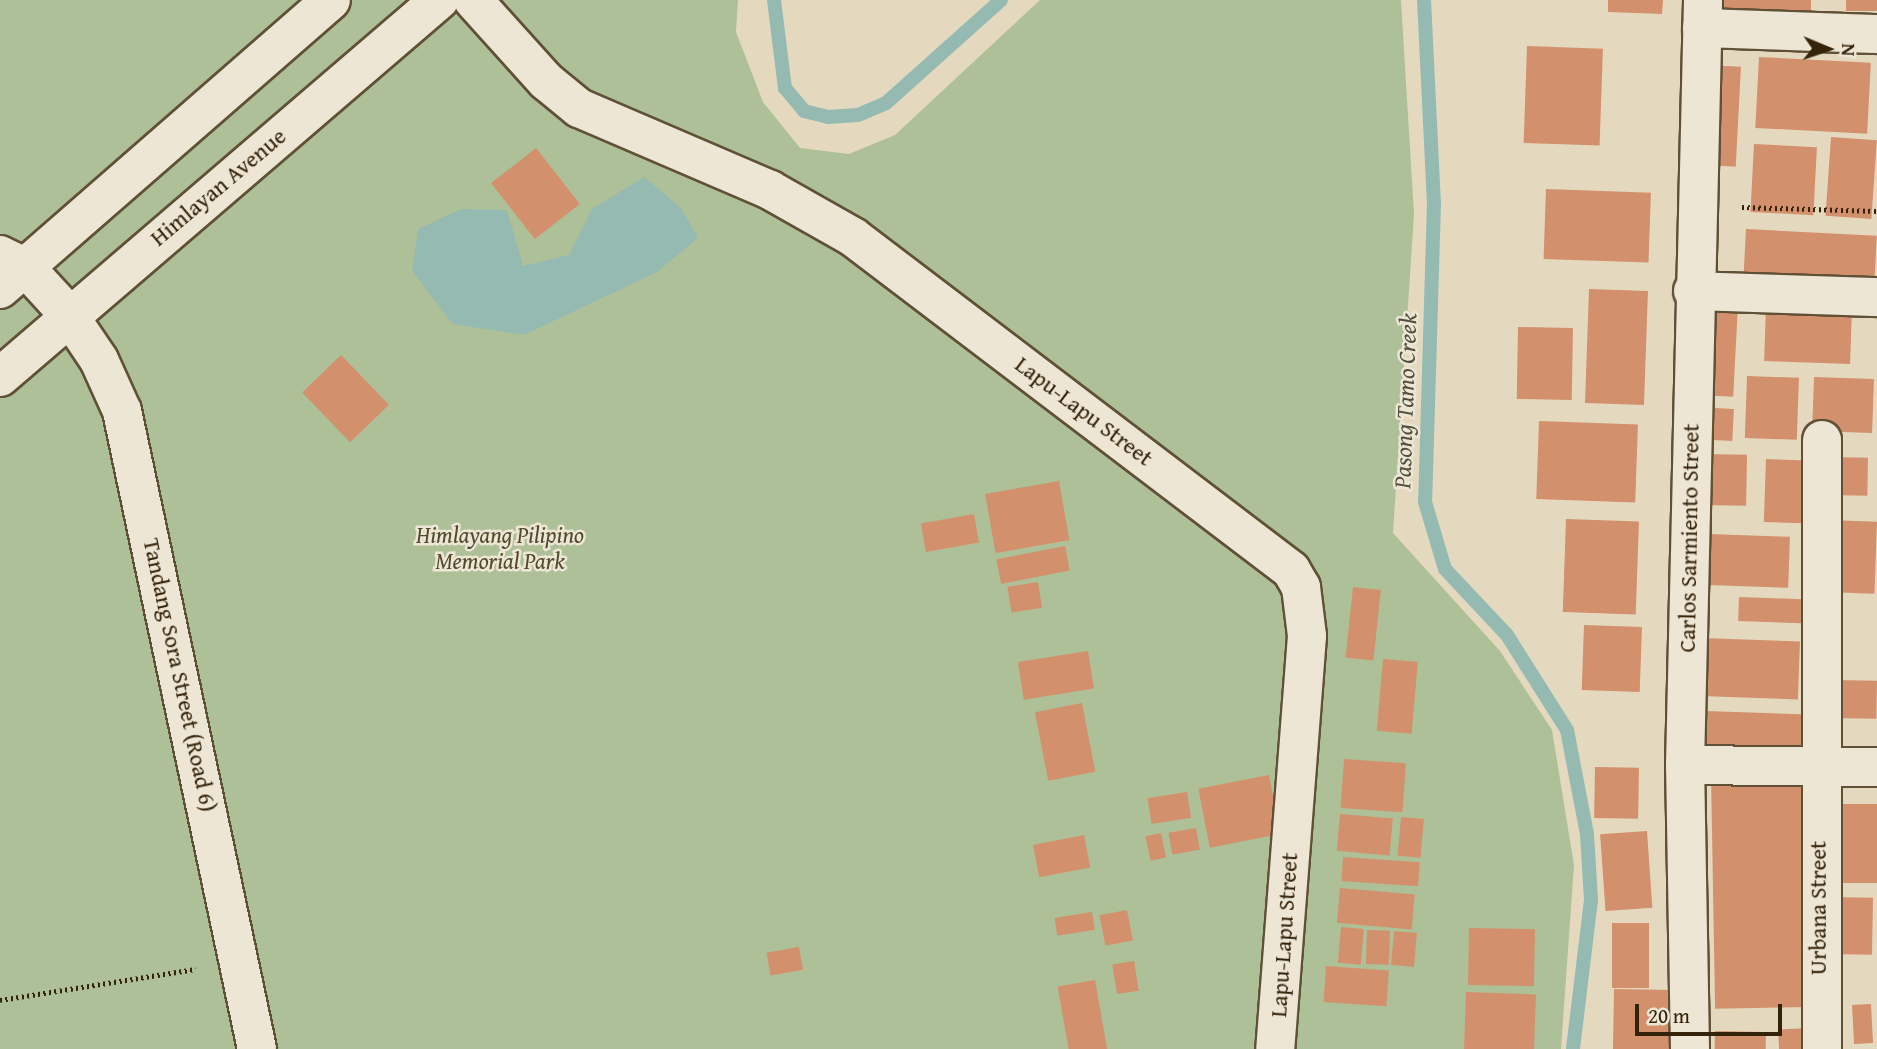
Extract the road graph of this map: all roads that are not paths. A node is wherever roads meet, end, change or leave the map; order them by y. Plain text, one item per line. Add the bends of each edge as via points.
1 (331, 0) edge
2 (439, 0) edge
3 (473, 0) edge
4 (1702, 14) edge
5 (1877, 34) edge
6 (8, 270) edge
7 (1693, 291) junction
8 (1877, 297) edge
9 (68, 314) junction
10 (0, 377) edge
11 (1822, 440) dead end
12 (1685, 765) junction
13 (1818, 767) junction
14 (1877, 767) edge
15 (257, 1049) edge
16 (1275, 1049) edge
17 (1690, 1049) edge
18 (1822, 1049) edge

1 - 6 street
2 - 9 street, Himlayan Avenue
3 - 16 street, Lapu-Lapu Street via 546,81 579,108 770,190 843,231 1291,570 1301,587 1307,636
4 - 5 street
4 - 7 street, Carlos Sarmiento Street
6 - 9 street, Tandang Sora Street (Road 6)
7 - 8 street
7 - 12 street, Carlos Sarmiento Street
9 - 10 street, Himlayan Avenue
9 - 15 street, Tandang Sora Street (Road 6) via 99,360 122,411
11 - 13 street, Urbana Street
12 - 13 street
12 - 17 street, Carlos Sarmiento Street
13 - 14 street
13 - 18 street, Urbana Street

